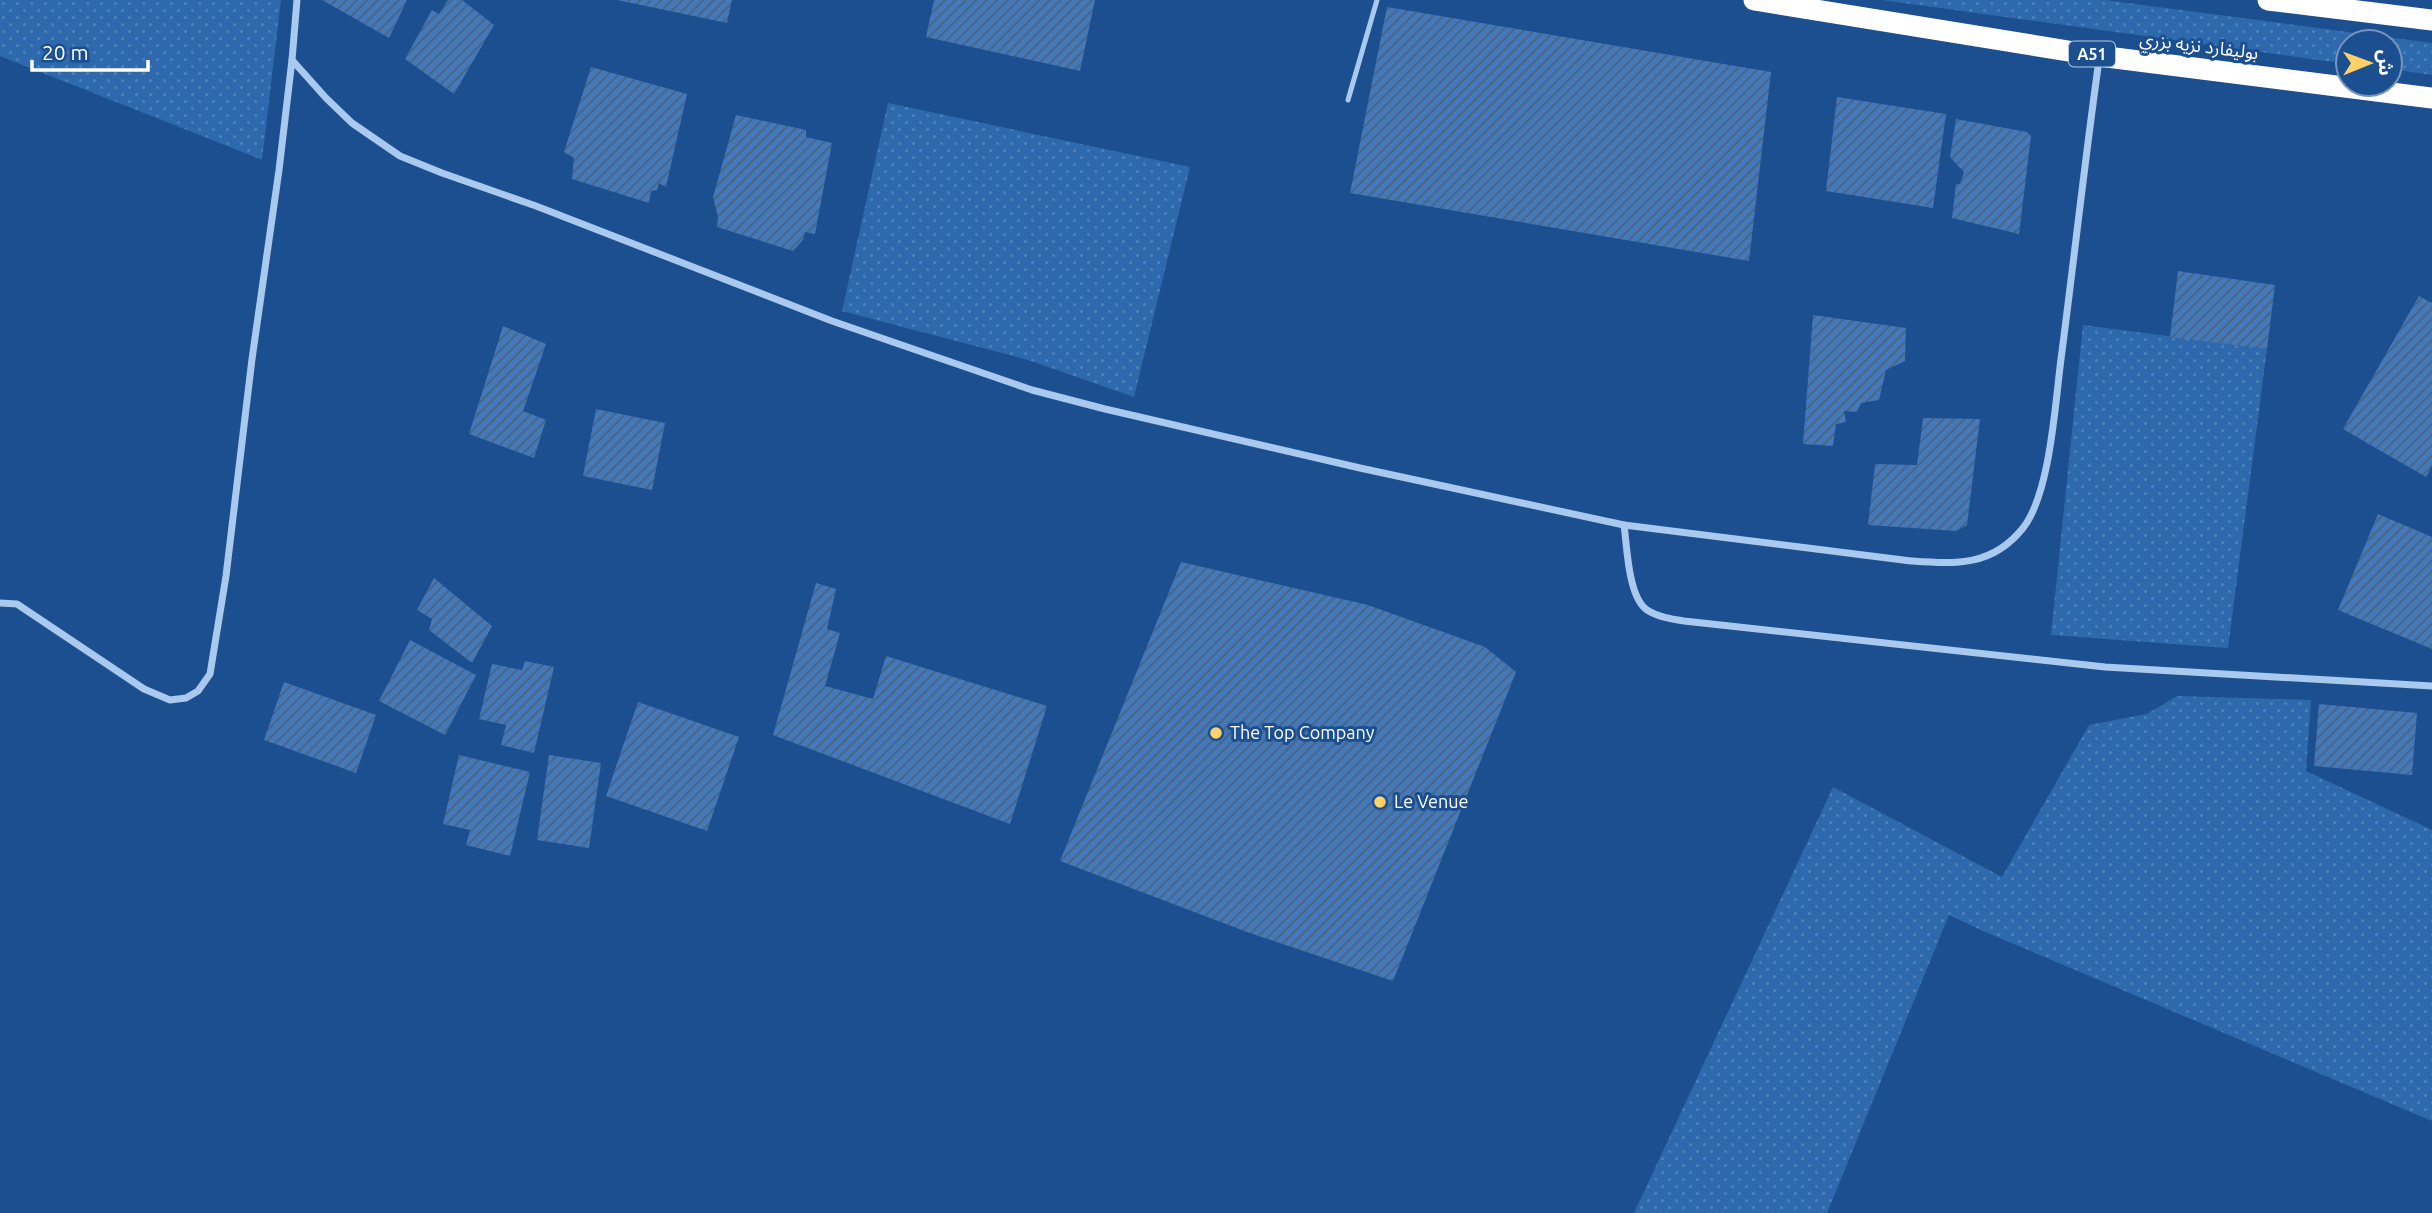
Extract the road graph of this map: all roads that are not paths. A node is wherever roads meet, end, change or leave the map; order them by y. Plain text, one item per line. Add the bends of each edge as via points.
1 (298, 0) edge
2 (1377, 0) edge
3 (1754, 0) edge
4 (2269, 0) edge
5 (2432, 20) edge
6 (2099, 56) junction
7 (292, 60) junction
8 (2432, 98) edge
9 (1348, 100) dead end
10 (1625, 525) junction
11 (0, 603) edge
12 (2432, 686) edge

1 - 7 street
2 - 9 lane
3 - 6 highway, بوليفارد نزيه بزري / A51
4 - 5 highway
6 - 8 highway, بوليفارد نزيه بزري / A51
6 - 10 street via 2040,497 2011,540 1983,557 1958,564
7 - 10 street via 352,123 400,156 868,334 1032,390 1105,409
7 - 11 street via 226,576 209,674 198,691 170,700 144,689 17,604
10 - 12 street via 1635,595 1644,608 1684,621 2105,667

